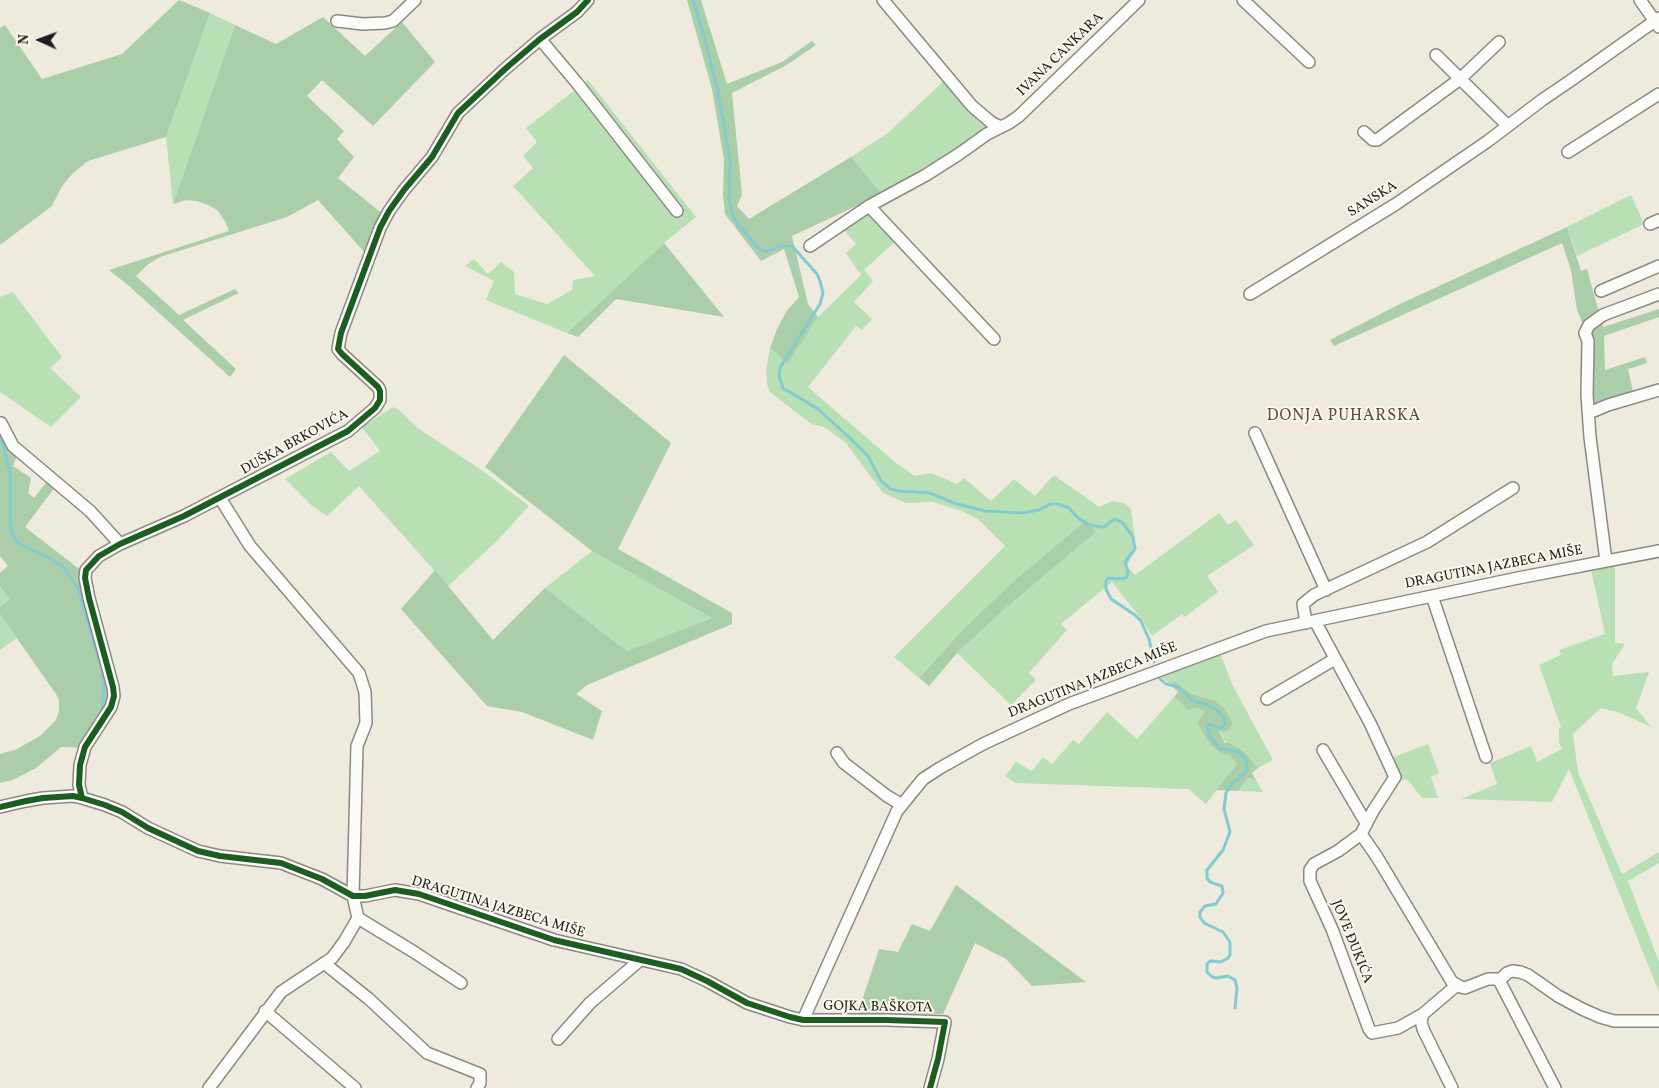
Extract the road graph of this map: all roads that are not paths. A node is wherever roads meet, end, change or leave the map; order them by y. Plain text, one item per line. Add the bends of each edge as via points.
1 (415, 0) edge
2 (588, 0) edge
3 (883, 0) edge
4 (1139, 0) edge
5 (1243, 0) edge
6 (1640, 0) edge
7 (337, 21) dead end
8 (1657, 22) edge
9 (540, 39) junction
10 (1500, 42) dead end
11 (1436, 55) dead end
12 (1309, 62) dead end
13 (1460, 79) junction
14 (1659, 94) edge
15 (1508, 126) junction
16 (1001, 127) junction
17 (1364, 132) dead end
18 (1568, 152) dead end
19 (869, 206) junction
20 (677, 211) dead end
21 (810, 246) dead end
22 (1659, 266) edge
23 (1601, 291) dead end
24 (1250, 294) dead end
25 (1659, 294) edge
26 (994, 339) dead end
27 (1659, 390) edge
28 (1589, 413) junction
29 (1, 423) edge
30 (1255, 433) dead end
31 (1513, 488) dead end
32 (220, 498) junction
33 (120, 544) junction
34 (1659, 551) edge
35 (1606, 561) junction
36 (1326, 590) junction
37 (1432, 596) junction
38 (1310, 622) junction
39 (1336, 658) junction
40 (1267, 699) dead end
41 (1323, 750) dead end
42 (838, 753) dead end
43 (1486, 757) dead end
44 (82, 798) junction
45 (902, 805) junction
46 (0, 807) edge
47 (1363, 828) junction
48 (353, 896) junction
49 (358, 918) junction
50 (639, 961) junction
51 (324, 963) junction
52 (1499, 981) junction
53 (461, 983) dead end
54 (1457, 985) junction
55 (265, 1011) junction
56 (1423, 1014) junction
57 (803, 1020) junction
58 (1659, 1021) edge
59 (558, 1039) dead end
60 (209, 1088) edge
61 (355, 1088) edge
62 (477, 1088) edge
63 (930, 1088) edge
64 (1452, 1088) edge
65 (1555, 1088) edge

1 - 7 street via 393,21 363,24
2 - 9 street, DUŠKA BRKOVIĆA
3 - 16 street via 972,106
4 - 16 street, IVANA CANKARA via 1019,116
5 - 12 street
6 - 8 street, SANSKA
8 - 15 street, SANSKA
9 - 20 street
9 - 32 street, DUŠKA BRKOVIĆA via 458,113 432,157 404,190 380,228 338,349 378,387 379,404 348,431
10 - 13 street
11 - 13 street
13 - 15 street
13 - 17 street via 1376,140
14 - 18 street
15 - 24 street, SANSKA via 1396,204
16 - 19 street, IVANA CANKARA
19 - 21 street, IVANA CANKARA
19 - 26 street
22 - 23 street
25 - 28 street via 1603,314 1585,333 1588,341
27 - 28 street
28 - 35 street
29 - 33 street via 13,446 90,511
30 - 36 street
31 - 36 street via 1427,542
32 - 33 street, DUŠKA BRKOVIĆA
32 - 48 street via 250,546 359,673 365,692 366,723 357,746
33 - 44 street, DUŠKA BRKOVIĆA via 100,556 86,570 88,592 114,696 111,707 85,747 79,775
34 - 35 street, DRAGUTINA JAZBECA MIŠE
35 - 37 street, DRAGUTINA JAZBECA MIŠE
36 - 38 street via 1305,602 1303,609
37 - 38 street, DRAGUTINA JAZBECA MIŠE
37 - 43 street
38 - 39 street, JOVE ĐUKIĆA
38 - 45 street, DRAGUTINA JAZBECA MIŠE via 1266,630 1035,719 940,768 924,779
39 - 40 street
39 - 47 street, JOVE ĐUKIĆA via 1395,774
41 - 47 street
42 - 45 street via 844,763
44 - 46 street via 43,798
44 - 48 street via 122,812 198,851 282,863
45 - 57 street, DRAGUTINA JAZBECA MIŠE
47 - 54 street via 1377,857 1452,982
47 - 56 street, JOVE ĐUKIĆA via 1338,851 1314,864 1310,870 1310,881 1372,1034 1398,1028
48 - 49 street
48 - 50 street, DRAGUTINA JAZBECA MIŠE via 395,890 419,894 554,940
49 - 51 street via 332,958
49 - 53 street
50 - 57 street, DRAGUTINA JAZBECA MIŠE via 681,969 747,1003
50 - 59 street via 590,1003
51 - 55 street via 281,992
51 - 62 street via 428,1054 480,1074
52 - 54 street via 1488,979 1465,988
52 - 58 street via 1507,973 1520,972 1600,1017 1614,1021
52 - 65 street
54 - 56 street, JOVE ĐUKIĆA
55 - 60 street
55 - 61 street
56 - 64 street via 1420,1021 1422,1029
57 - 63 street, GOJKA BAŠKOTA via 945,1022

